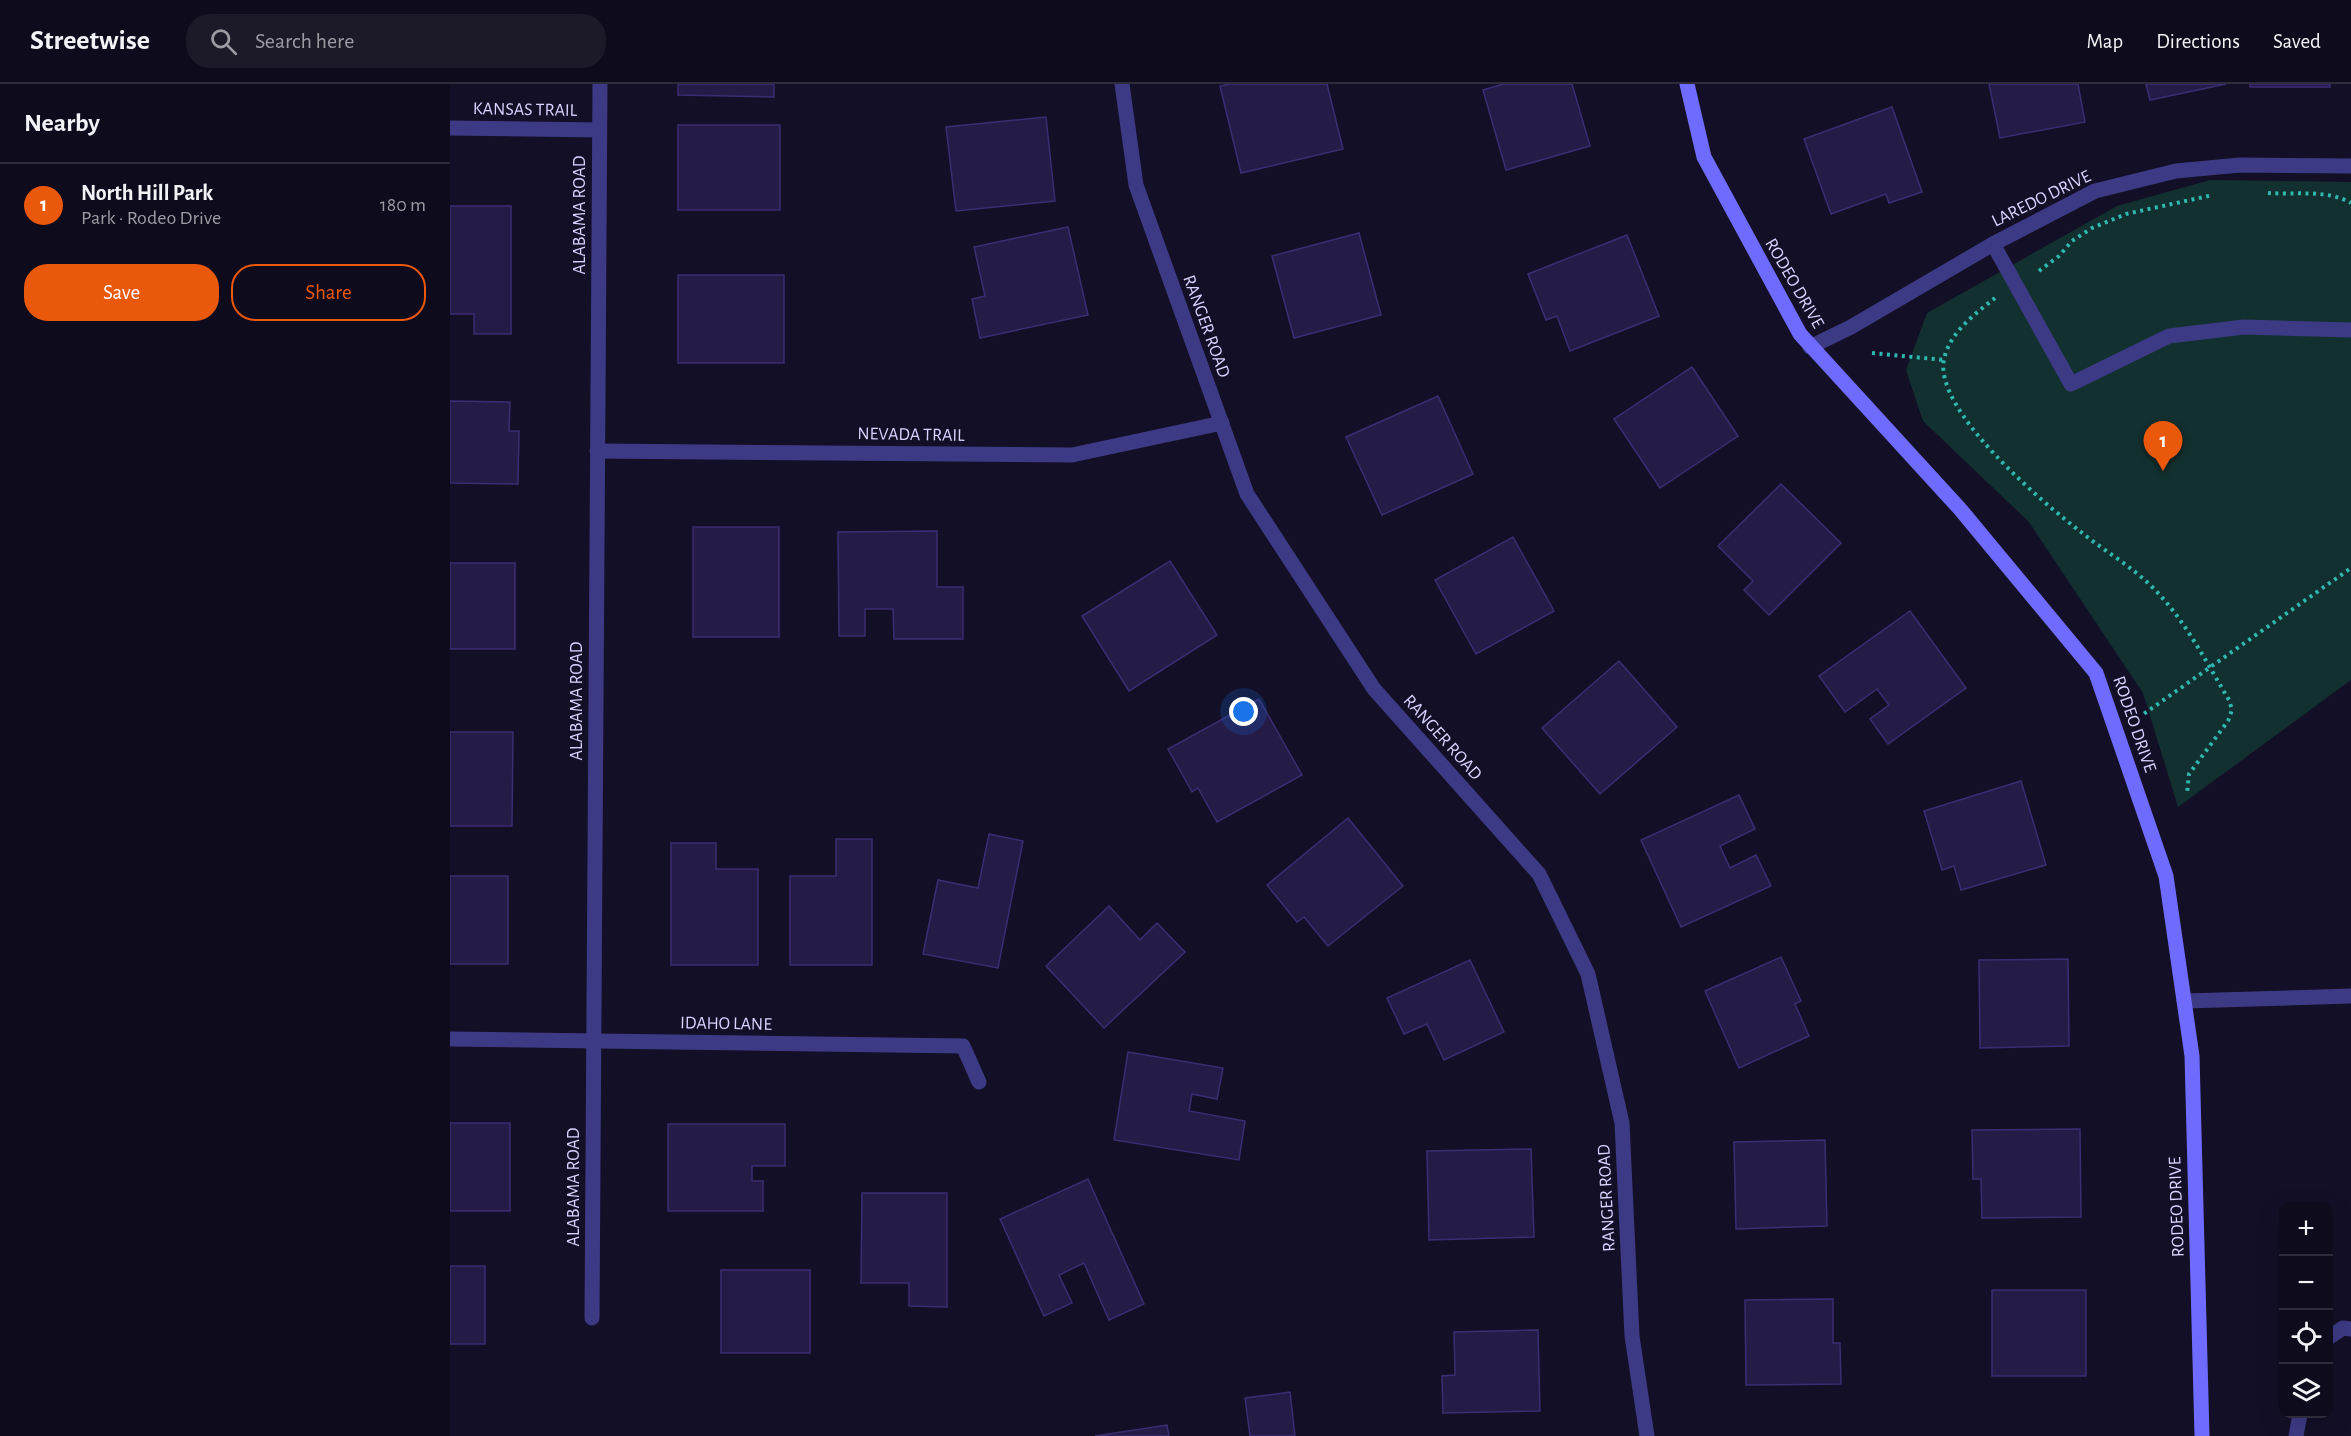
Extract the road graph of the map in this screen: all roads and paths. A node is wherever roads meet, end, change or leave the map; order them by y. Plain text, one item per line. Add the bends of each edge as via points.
1 (600, 84) edge
2 (1122, 84) edge
3 (1687, 84) edge
4 (450, 128) edge
5 (599, 130) junction
6 (2351, 166) edge
7 (2223, 193) dead end
8 (2262, 193) dead end
9 (2351, 203) edge
10 (1994, 244) junction
11 (2039, 271) dead end
12 (1995, 298) dead end
13 (2351, 330) edge
14 (1810, 347) junction
15 (1872, 353) dead end
16 (1944, 360) junction
17 (1222, 423) junction
18 (597, 451) junction
19 (2351, 568) edge
20 (2210, 668) junction
21 (2115, 726) junction
22 (2187, 793) dead end
23 (2351, 996) edge
24 (2184, 1001) junction
25 (450, 1039) edge
26 (594, 1041) junction
27 (979, 1082) dead end
28 (592, 1318) dead end
29 (2351, 1329) edge
30 (2333, 1335) edge
31 (2299, 1418) edge
32 (1647, 1436) edge
33 (2202, 1436) edge
34 (2296, 1436) edge

1 - 5 street, ALABAMA ROAD
2 - 17 street, RANGER ROAD via 1136,185
3 - 14 street, RODEO DRIVE via 1704,157
4 - 5 street, KANSAS TRAIL
5 - 18 street, ALABAMA ROAD
6 - 10 street, LAREDO DRIVE via 2240,165 2176,171 2095,191
7 - 11 path via 2126,214 2092,228
8 - 9 path via 2321,194
10 - 13 street via 2071,384 2169,336 2244,327
10 - 14 street, LAREDO DRIVE
12 - 16 path via 1953,336
14 - 21 street, RODEO DRIVE via 1960,509 2096,674
15 - 16 path
16 - 20 path via 1946,384 1957,408 1983,443 2081,532 2149,584 2170,607
17 - 18 street, NEVADA TRAIL via 1072,455
17 - 32 street, RANGER ROAD via 1247,494 1374,689 1539,874 1588,974 1622,1123 1632,1336
18 - 26 street, ALABAMA ROAD
19 - 20 path
20 - 21 path via 2142,716
20 - 22 path via 2232,710 2189,774
21 - 24 street, RODEO DRIVE via 2166,876
23 - 24 street
24 - 33 street, RODEO DRIVE via 2192,1056
25 - 26 street, IDAHO LANE
26 - 27 street, IDAHO LANE via 963,1046
26 - 28 street, ALABAMA ROAD
29 - 30 street via 2343,1328
31 - 34 street

